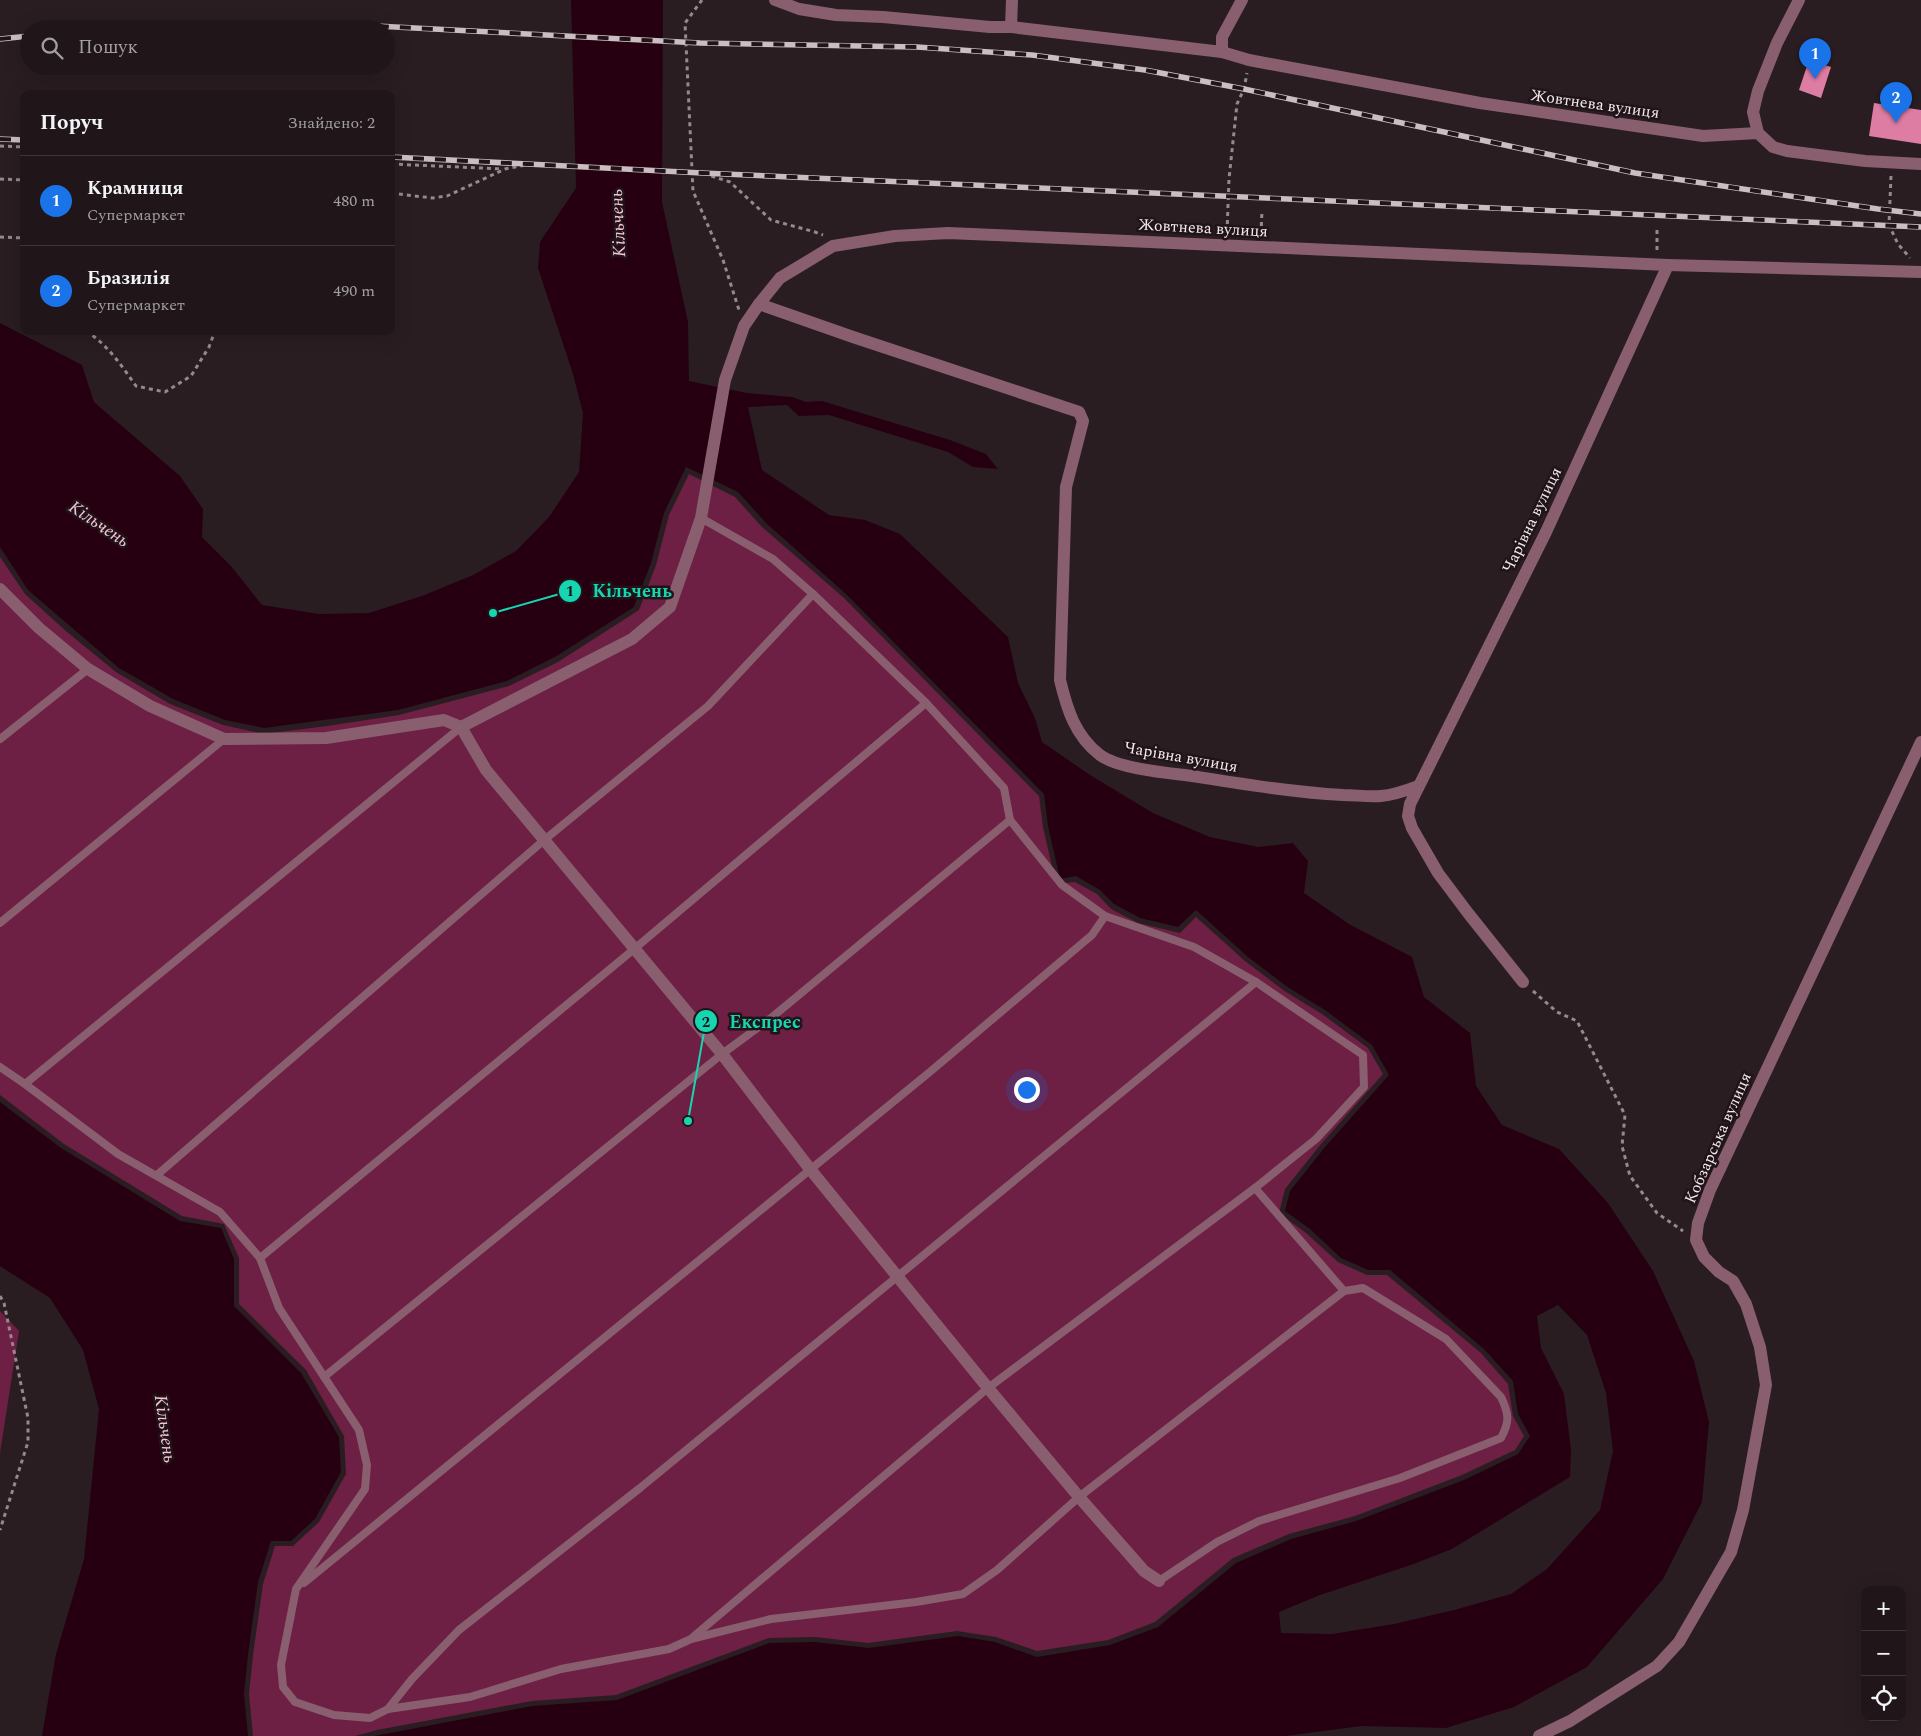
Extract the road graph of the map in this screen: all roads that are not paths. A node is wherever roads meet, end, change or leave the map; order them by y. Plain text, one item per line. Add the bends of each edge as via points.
1 (775, 0) edge
2 (1012, 0) edge
3 (1242, 0) edge
4 (1799, 0) edge
5 (1011, 27) junction
6 (1222, 52) junction
7 (1758, 133) junction
8 (1921, 164) edge
9 (1668, 265) junction
10 (1918, 269) edge
11 (758, 304) junction
12 (701, 518) junction
13 (0, 589) edge
14 (813, 594) junction
15 (88, 669) junction
16 (926, 703) junction
17 (461, 727) junction
18 (0, 739) edge
19 (224, 739) junction
20 (1921, 742) edge
21 (1418, 786) junction
22 (1010, 820) junction
23 (544, 840) junction
24 (1105, 916) junction
25 (0, 923) edge
26 (634, 950) junction
27 (1256, 982) junction
28 (1524, 982) road end
29 (722, 1054) junction
30 (0, 1067) edge
31 (25, 1084) junction
32 (810, 1170) junction
33 (157, 1175) junction
34 (1255, 1188) junction
35 (260, 1258) junction
36 (899, 1276) junction
37 (1344, 1291) junction
38 (324, 1377) junction
39 (988, 1388) junction
40 (1079, 1497) junction
41 (1160, 1581) joint
42 (296, 1589) junction
43 (691, 1638) junction
44 (388, 1709) junction
45 (1539, 1736) edge

1 - 5 street, Жовтнева вулиця via 799,10 836,15
2 - 5 street
3 - 6 street via 1222,37
4 - 7 street via 1758,91 1753,112
5 - 6 street, Жовтнева вулиця
6 - 7 street, Жовтнева вулиця via 1249,60 1480,103 1703,136
7 - 8 street via 1773,146 1787,151
9 - 10 street, Жовтнева вулиця
9 - 11 street, Жовтнева вулиця via 948,234 895,236 833,246 780,278
9 - 21 street, Чарівна вулиця via 1546,532
11 - 12 street, Жовтнева вулиця via 744,326 724,380
11 - 21 street, Чарівна вулиця via 1079,412 1083,421 1066,487 1060,680 1075,727 1101,756 1120,764 1300,793 1379,796
12 - 14 lane via 773,559
12 - 17 street, Жовтнева вулиця via 670,607 632,639
13 - 15 street via 39,628
14 - 16 lane
14 - 23 lane via 708,706
15 - 18 lane
15 - 19 street via 150,706
16 - 22 lane via 1004,788
16 - 26 lane
17 - 19 street via 444,720 326,738
17 - 23 street via 486,770
17 - 31 lane
19 - 25 lane
20 - 45 street, Кобзарська вулиця via 1710,1190 1698,1223 1696,1240 1704,1257 1734,1281 1746,1304 1760,1347 1766,1385 1743,1510 1731,1552 1679,1642 1657,1666 1570,1721
21 - 28 street, Чарівна вулиця via 1408,816 1412,828 1438,873
22 - 24 lane via 1062,886
22 - 29 lane via 771,1018
23 - 26 street
23 - 33 lane
24 - 27 lane via 1194,947
24 - 32 lane via 1092,935
26 - 29 street
26 - 35 lane
27 - 34 lane via 1363,1055 1364,1087 1316,1138
27 - 36 lane
29 - 32 street
29 - 38 lane
30 - 31 lane
31 - 33 lane via 118,1154
32 - 36 street
32 - 42 lane
33 - 35 lane via 220,1212
34 - 37 lane
34 - 39 lane
35 - 38 lane via 279,1308
36 - 39 street
36 - 44 lane via 640,1488 459,1630
37 - 40 lane
37 - 41 lane via 1363,1288 1446,1339 1501,1397 1508,1424 1501,1438 1400,1478 1259,1521 1218,1542
38 - 42 lane via 359,1430 367,1465 365,1489
39 - 40 street
39 - 43 lane
40 - 41 street via 1144,1571
40 - 43 lane via 997,1570 963,1594 771,1619
42 - 44 lane via 282,1665 283,1687 295,1702 334,1714 370,1718
43 - 44 lane via 669,1649 562,1670 470,1697

